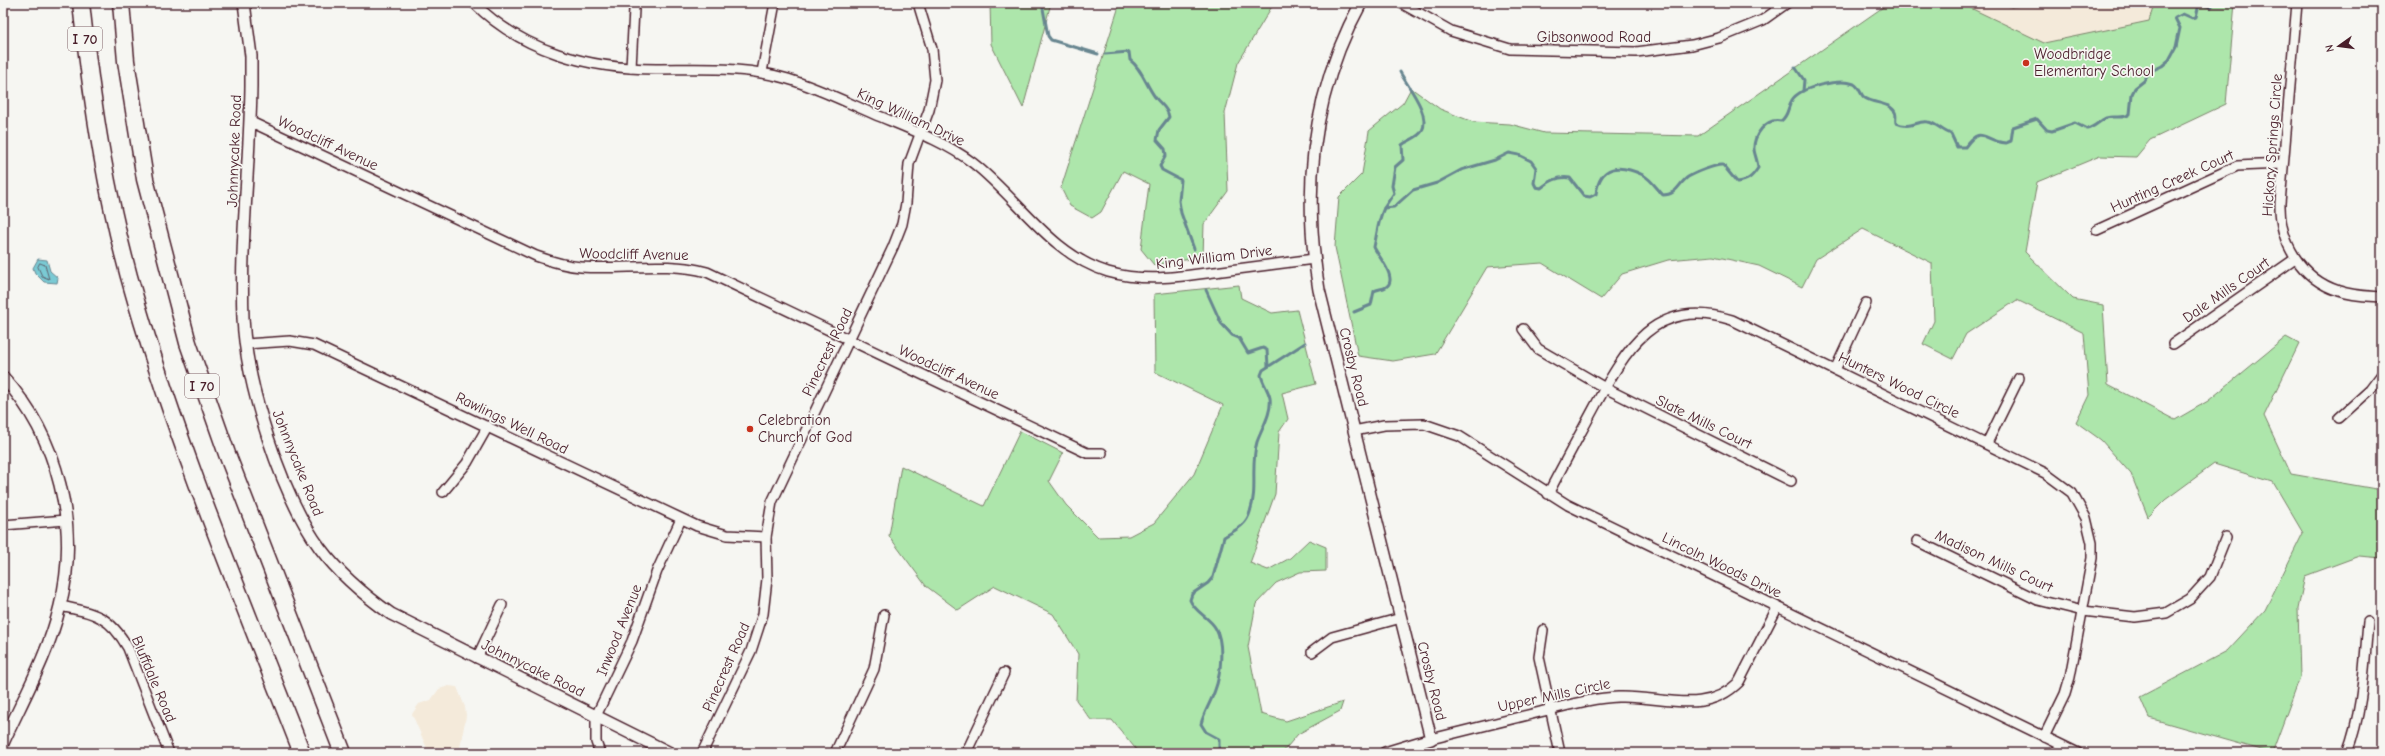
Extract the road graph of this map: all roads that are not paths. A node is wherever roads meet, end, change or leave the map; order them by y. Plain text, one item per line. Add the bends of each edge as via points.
1 (81, 3) edge
2 (121, 3) edge
3 (244, 3) edge
4 (474, 3) edge
5 (775, 3) edge
6 (918, 3) edge
7 (1361, 3) edge
8 (1401, 3) edge
9 (1787, 3) edge
10 (2297, 3) edge
11 (634, 9) dead end
12 (631, 68) junction
13 (762, 72) junction
14 (251, 122) junction
15 (920, 134) junction
16 (2282, 164) junction
17 (2097, 230) dead end
18 (2295, 258) junction
19 (1314, 259) junction
20 (2382, 297) edge
21 (1866, 303) dead end
22 (1523, 330) dead end
23 (849, 340) junction
24 (246, 344) junction
25 (2173, 344) dead end
26 (1835, 370) junction
27 (2382, 374) edge
28 (3, 378) edge
29 (2019, 378) dead end
30 (1605, 388) junction
31 (2339, 418) dead end
32 (488, 426) junction
33 (1354, 431) junction
34 (1987, 443) junction
35 (1102, 453) dead end
36 (1791, 481) dead end
37 (443, 492) dead end
38 (1548, 494) junction
39 (680, 519) junction
40 (66, 520) junction
41 (3, 525) edge
42 (766, 537) junction
43 (2226, 537) dead end
44 (1917, 541) dead end
45 (502, 605) dead end
46 (60, 606) junction
47 (1777, 608) junction
48 (2083, 611) junction
49 (884, 615) dead end
50 (1401, 618) junction
51 (2368, 622) dead end
52 (1543, 630) dead end
53 (1312, 652) dead end
54 (477, 658) junction
55 (1004, 673) dead end
56 (1551, 709) junction
57 (596, 716) junction
58 (6, 729) edge
59 (2044, 737) junction
60 (1431, 739) junction
61 (3, 743) edge
62 (169, 753) edge
63 (302, 753) edge
64 (342, 753) edge
65 (600, 753) edge
66 (670, 753) edge
67 (702, 753) edge
68 (835, 753) edge
69 (966, 753) edge
70 (1385, 753) edge
71 (1560, 753) edge
72 (2078, 753) edge
73 (2347, 753) edge

1 - 63 highway, I 70 via 88,74 107,187 135,300 168,402
2 - 64 highway, I 70 via 126,61 145,179 188,343 227,454
3 - 14 street, Johnnycake Road via 251,56
4 - 12 street, King William Drive via 507,30 544,49 584,61
5 - 13 street
6 - 15 street, Pinecrest Road via 927,28 935,66 933,95
7 - 19 street, Crosby Road via 1339,49 1319,115 1311,173
8 - 9 street, Gibsonwood Road via 1451,31 1510,49 1636,52 1692,45 1719,38 1763,20
10 - 16 street, Hickory Springs Circle
11 - 12 street
12 - 13 street, King William Drive via 732,68
13 - 15 street, King William Drive via 813,88
14 - 23 street, Woodcliff Avenue via 555,263 581,268 692,268 707,272
14 - 24 street, Johnnycake Road via 243,293
15 - 19 street, King William Drive via 970,161 1003,189 1046,235 1087,263 1107,271 1149,279 1174,278
15 - 23 street, Pinecrest Road via 909,164 902,224
16 - 17 street, Hunting Creek Court via 2237,166
16 - 18 street, Hickory Springs Circle via 2282,231
18 - 20 street, Hickory Springs Circle via 2303,269 2326,286 2352,294
18 - 25 street, Dale Mills Court
19 - 33 street, Crosby Road via 1319,290
21 - 26 street
22 - 30 street, Slate Mills Court via 1538,349
23 - 35 street, Woodcliff Avenue via 1087,453
23 - 42 street, Pinecrest Road via 778,486
24 - 32 street, Rawlings Well Road via 290,341 314,345
24 - 54 street, Johnnycake Road via 256,399 265,425 295,504 320,547 350,583 380,607
26 - 30 street, Hunters Wood Circle via 1732,320 1700,314 1668,319 1641,335 1624,356
26 - 34 street, Hunters Wood Circle
27 - 31 street via 2370,390
28 - 40 street via 27,409 52,457 61,486
29 - 34 street
30 - 36 street, Slate Mills Court
30 - 38 street, Hunters Wood Circle
32 - 37 street via 474,452
32 - 39 street, Rawlings Well Road
33 - 38 street, Lincoln Woods Drive via 1424,424 1474,444
33 - 50 street, Crosby Road
34 - 48 street, Hunters Wood Circle via 2060,482 2080,504 2092,543
38 - 47 street, Lincoln Woods Drive
39 - 42 street, Rawlings Well Road via 714,532
39 - 57 street, Inwood Avenue via 657,571 632,641
40 - 41 street
40 - 46 street via 66,573
42 - 67 street, Pinecrest Road via 766,599 758,633
43 - 48 street, Madison Mills Court via 2210,577 2190,599 2177,608 2159,614 2135,617
44 - 48 street, Madison Mills Court via 2038,600
45 - 54 street
46 - 58 street via 54,629
46 - 62 street, Bluffdale Road via 98,615 119,632 128,648
47 - 56 street, Upper Mills Circle via 1739,682 1731,691 1712,700 1688,702 1618,697
47 - 59 street, Lincoln Woods Drive
48 - 59 street, Hunters Wood Circle via 2065,694
49 - 68 street via 874,669
50 - 53 street via 1332,637
50 - 60 street, Crosby Road
51 - 73 street via 2358,724
52 - 56 street via 1539,657
54 - 57 street, Johnnycake Road
55 - 69 street
56 - 60 street, Upper Mills Circle
56 - 71 street
57 - 65 street, Inwood Avenue via 596,742
57 - 66 street, Johnnycake Road
58 - 61 street
59 - 72 street, Lincoln Woods Drive
60 - 70 street, Upper Mills Circle

